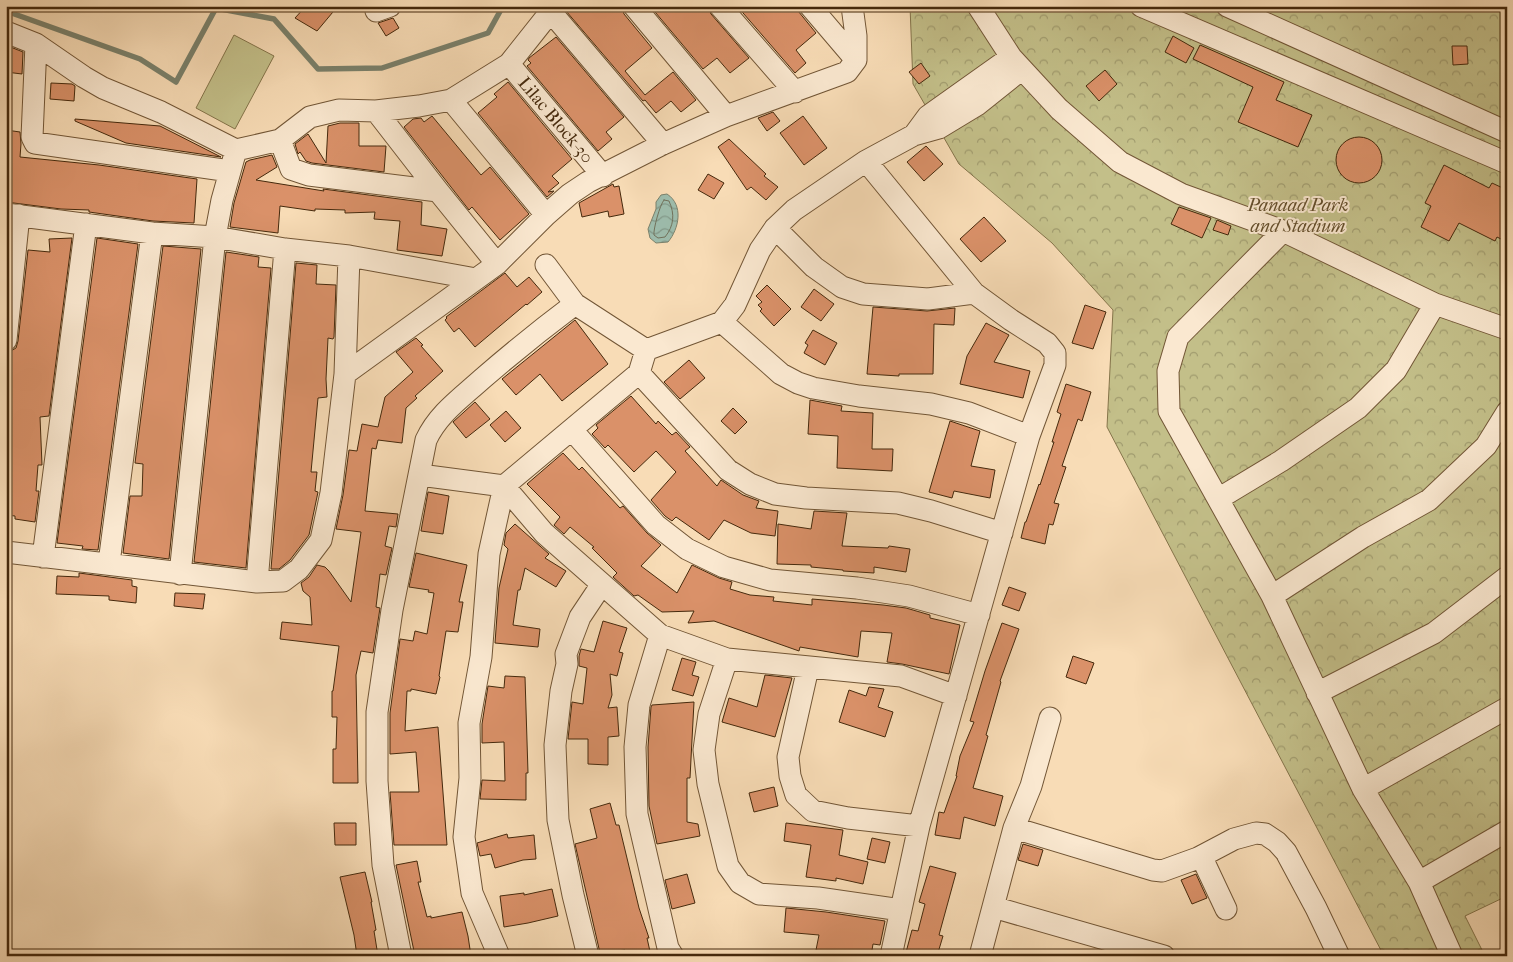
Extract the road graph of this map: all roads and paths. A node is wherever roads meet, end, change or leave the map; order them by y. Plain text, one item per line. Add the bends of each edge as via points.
1 (634, 6) edge
2 (720, 6) edge
3 (810, 6) edge
4 (852, 6) edge
5 (978, 6) edge
6 (1140, 6) edge
7 (1227, 6) edge
8 (553, 9) edge
9 (6, 32) edge
10 (36, 44) junction
11 (856, 60) junction
12 (1017, 63) junction
13 (509, 64) junction
14 (795, 92) junction
15 (451, 100) junction
16 (376, 111) junction
17 (726, 116) junction
18 (1507, 132) edge
19 (280, 140) junction
20 (663, 144) junction
21 (236, 150) junction
22 (866, 161) junction
23 (1507, 164) edge
24 (230, 170) junction
25 (603, 176) junction
26 (438, 191) junction
27 (546, 214) junction
28 (13, 215) edge
29 (86, 224) junction
30 (775, 228) junction
31 (1283, 231) junction
32 (152, 233) junction
33 (215, 237) junction
34 (285, 249) junction
35 (349, 256) junction
36 (497, 264) junction
37 (546, 265) dead end
38 (476, 278) junction
39 (974, 293) junction
40 (575, 304) junction
41 (1435, 304) junction
42 (722, 322) junction
43 (1507, 329) edge
44 (6, 340) edge
45 (646, 350) junction
46 (638, 373) junction
47 (345, 374) junction
48 (1507, 412) edge
49 (572, 430) junction
50 (1029, 436) junction
51 (420, 475) junction
52 (504, 486) junction
53 (1218, 499) junction
54 (1002, 534) junction
55 (6, 552) edge
56 (43, 558) junction
57 (109, 563) junction
58 (180, 574) junction
59 (1507, 577) edge
60 (257, 582) junction
61 (602, 584) junction
62 (1272, 596) junction
63 (979, 615) junction
64 (660, 635) junction
65 (727, 659) junction
66 (808, 668) junction
67 (1317, 693) junction
68 (956, 696) junction
69 (1507, 708) edge
70 (1050, 718) dead end
71 (1362, 789) junction
72 (919, 826) junction
73 (1014, 828) junction
74 (1507, 831) edge
75 (1198, 858) junction
76 (1418, 882) junction
77 (993, 907) junction
78 (1226, 909) dead end
79 (901, 910) junction
80 (401, 956) edge
81 (499, 956) edge
82 (588, 956) edge
83 (673, 956) edge
84 (891, 956) edge
85 (980, 956) edge
86 (1164, 956) edge
87 (1339, 956) edge
88 (1452, 956) edge

1 - 17 street
2 - 14 street
3 - 11 street
4 - 11 street
5 - 12 street
6 - 23 street
7 - 18 street
8 - 13 street
8 - 20 street
9 - 10 street
10 - 21 street via 103,88 161,112
10 - 24 street via 32,137 35,143
11 - 14 street via 847,72
12 - 22 street via 977,105 939,128 914,135
12 - 31 street via 1059,109 1120,162 1181,194
13 - 15 street
13 - 25 street, Lilac Block-30
14 - 17 street
15 - 16 street
15 - 27 street
16 - 19 street via 339,110 310,117
16 - 26 street
17 - 20 street
19 - 21 street
19 - 26 street via 291,169 309,175
20 - 25 street
21 - 24 street
22 - 30 street via 794,210
22 - 39 street
24 - 33 street
25 - 27 street via 570,194
26 - 36 street
27 - 36 street
28 - 29 street
28 - 44 street
29 - 32 street
29 - 56 street
30 - 39 street via 814,267 842,287 863,294 928,299
30 - 42 street via 760,250 735,305
31 - 41 street
31 - 53 street via 1178,337 1168,371 1169,411
32 - 33 street
32 - 57 street
33 - 34 street
33 - 58 street
34 - 35 street
34 - 60 street
35 - 38 street
35 - 47 street
36 - 38 street
37 - 40 street
38 - 47 street
39 - 50 street via 1047,343 1055,353 1055,365
40 - 45 street
40 - 51 street via 530,337 433,425 426,440
41 - 43 street
41 - 53 street via 1396,370 1358,408 1281,462
42 - 45 street
42 - 50 street via 781,374 798,383 859,396 931,404 969,413
45 - 46 street
46 - 49 street
46 - 54 street via 728,470 750,484 774,494 898,504
47 - 60 street via 331,493 321,540 312,555 283,581
48 - 62 street via 1486,446 1429,500 1363,537
49 - 52 street
49 - 63 street via 656,525 687,549 724,567 770,580 909,596
50 - 54 street
51 - 52 street
51 - 80 street via 392,610 377,712 377,781 383,865
52 - 61 street via 544,533
52 - 81 street via 489,554 481,657 469,723 470,778 464,837 472,894
53 - 62 street
54 - 63 street
55 - 56 street
56 - 57 street
57 - 58 street
58 - 60 street
59 - 67 street via 1434,633
61 - 64 street
61 - 82 street via 580,617 566,654 554,745 558,820
62 - 67 street
63 - 68 street
64 - 65 street
64 - 83 street via 639,705 635,748 637,814 668,948
65 - 66 street
65 - 79 street via 709,714 704,750 708,784 728,866 740,883 759,894 818,898
66 - 68 street via 901,676
66 - 72 street via 788,757 796,795 813,812
67 - 71 street
68 - 72 street
69 - 71 street
70 - 73 street via 1031,786
71 - 76 street
72 - 79 street
73 - 75 street via 1162,872
73 - 77 street
74 - 76 street
75 - 78 street via 1203,860
75 - 87 street via 1234,839 1256,833 1265,834 1277,842 1286,852
76 - 88 street
77 - 85 street
77 - 86 street
79 - 84 street

